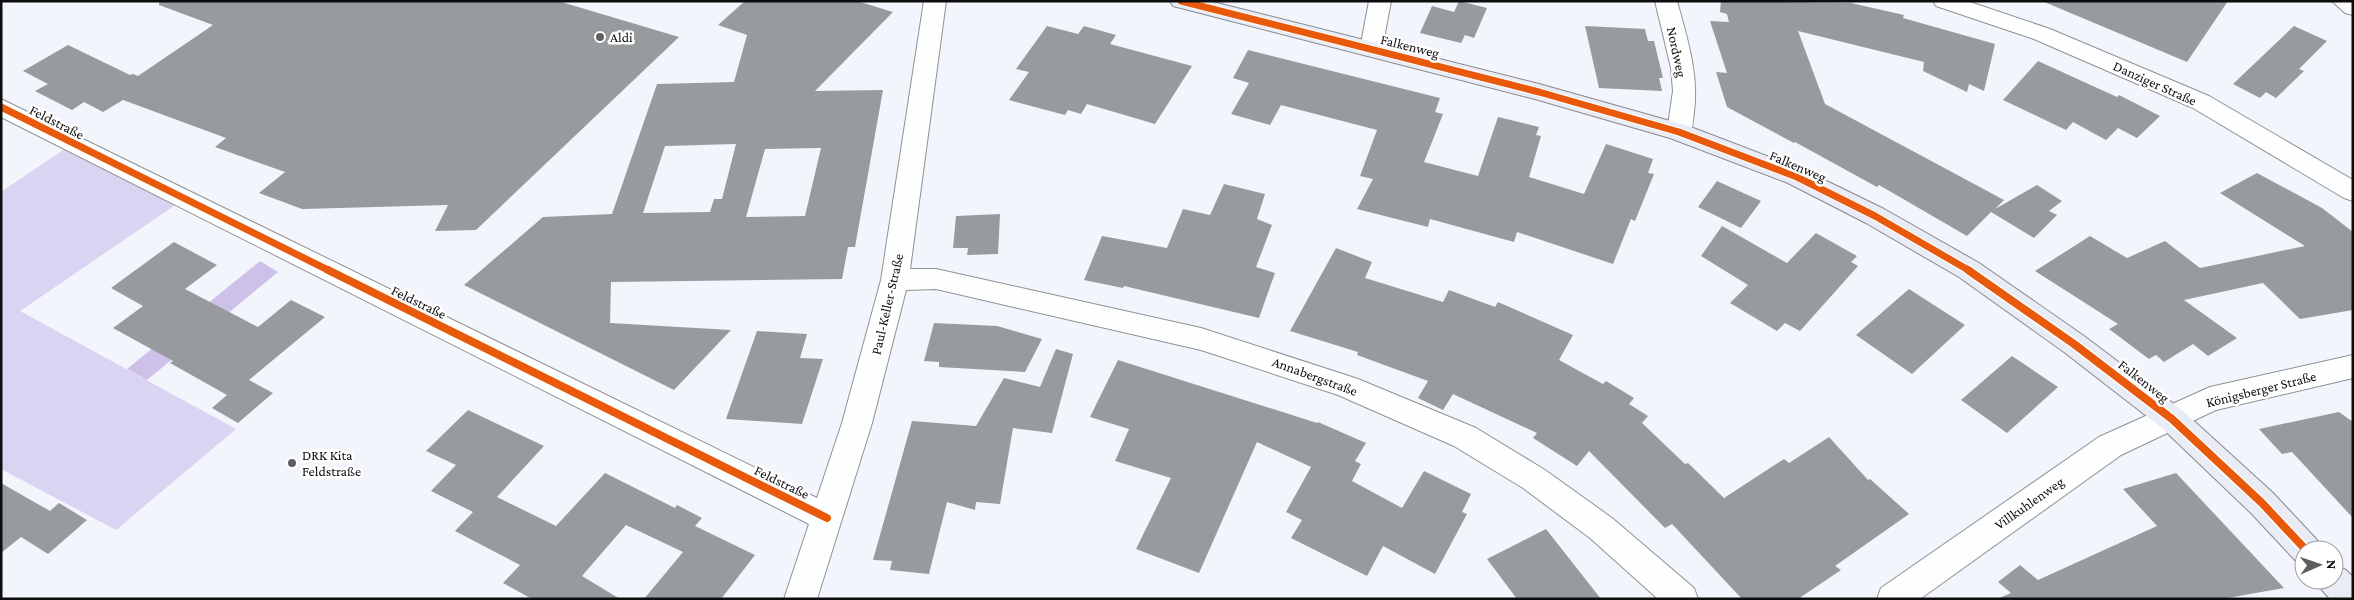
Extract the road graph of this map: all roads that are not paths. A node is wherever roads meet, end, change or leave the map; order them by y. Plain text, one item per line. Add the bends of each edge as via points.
1 (935, 1) edge
2 (1181, 1) edge
3 (1380, 1) edge
4 (1666, 1) edge
5 (1944, 1) edge
6 (2343, 1) edge
7 (2353, 8) edge
8 (1371, 49) junction
9 (1, 107) edge
10 (1679, 132) junction
11 (2353, 192) edge
12 (895, 280) junction
13 (2353, 366) edge
14 (2172, 419) junction
15 (826, 518) junction
16 (2297, 540) edge
17 (800, 599) edge
18 (1682, 599) edge
19 (1893, 599) edge

1 - 12 street, Paul-Keller-Straße
2 - 8 main road, Falkenweg
3 - 8 street
4 - 10 street, Nordweg via 1684,68 1685,91
5 - 11 street, Danziger Straße via 2042,34 2200,102
6 - 7 street
8 - 10 main road, Falkenweg
9 - 15 street, Feldstraße
10 - 14 main road, Falkenweg via 1797,177 1875,216 1969,270
12 - 15 street, Paul-Keller-Straße via 858,423
12 - 18 street, Annabergstraße via 936,279 1108,317 1201,339 1348,387 1464,436 1534,479 1601,528
13 - 14 street, Königsberger Straße via 2210,399
14 - 16 main road, Falkenweg
14 - 19 street, Villkuhlenweg via 2110,446
15 - 17 street, Paul-Keller-Straße

